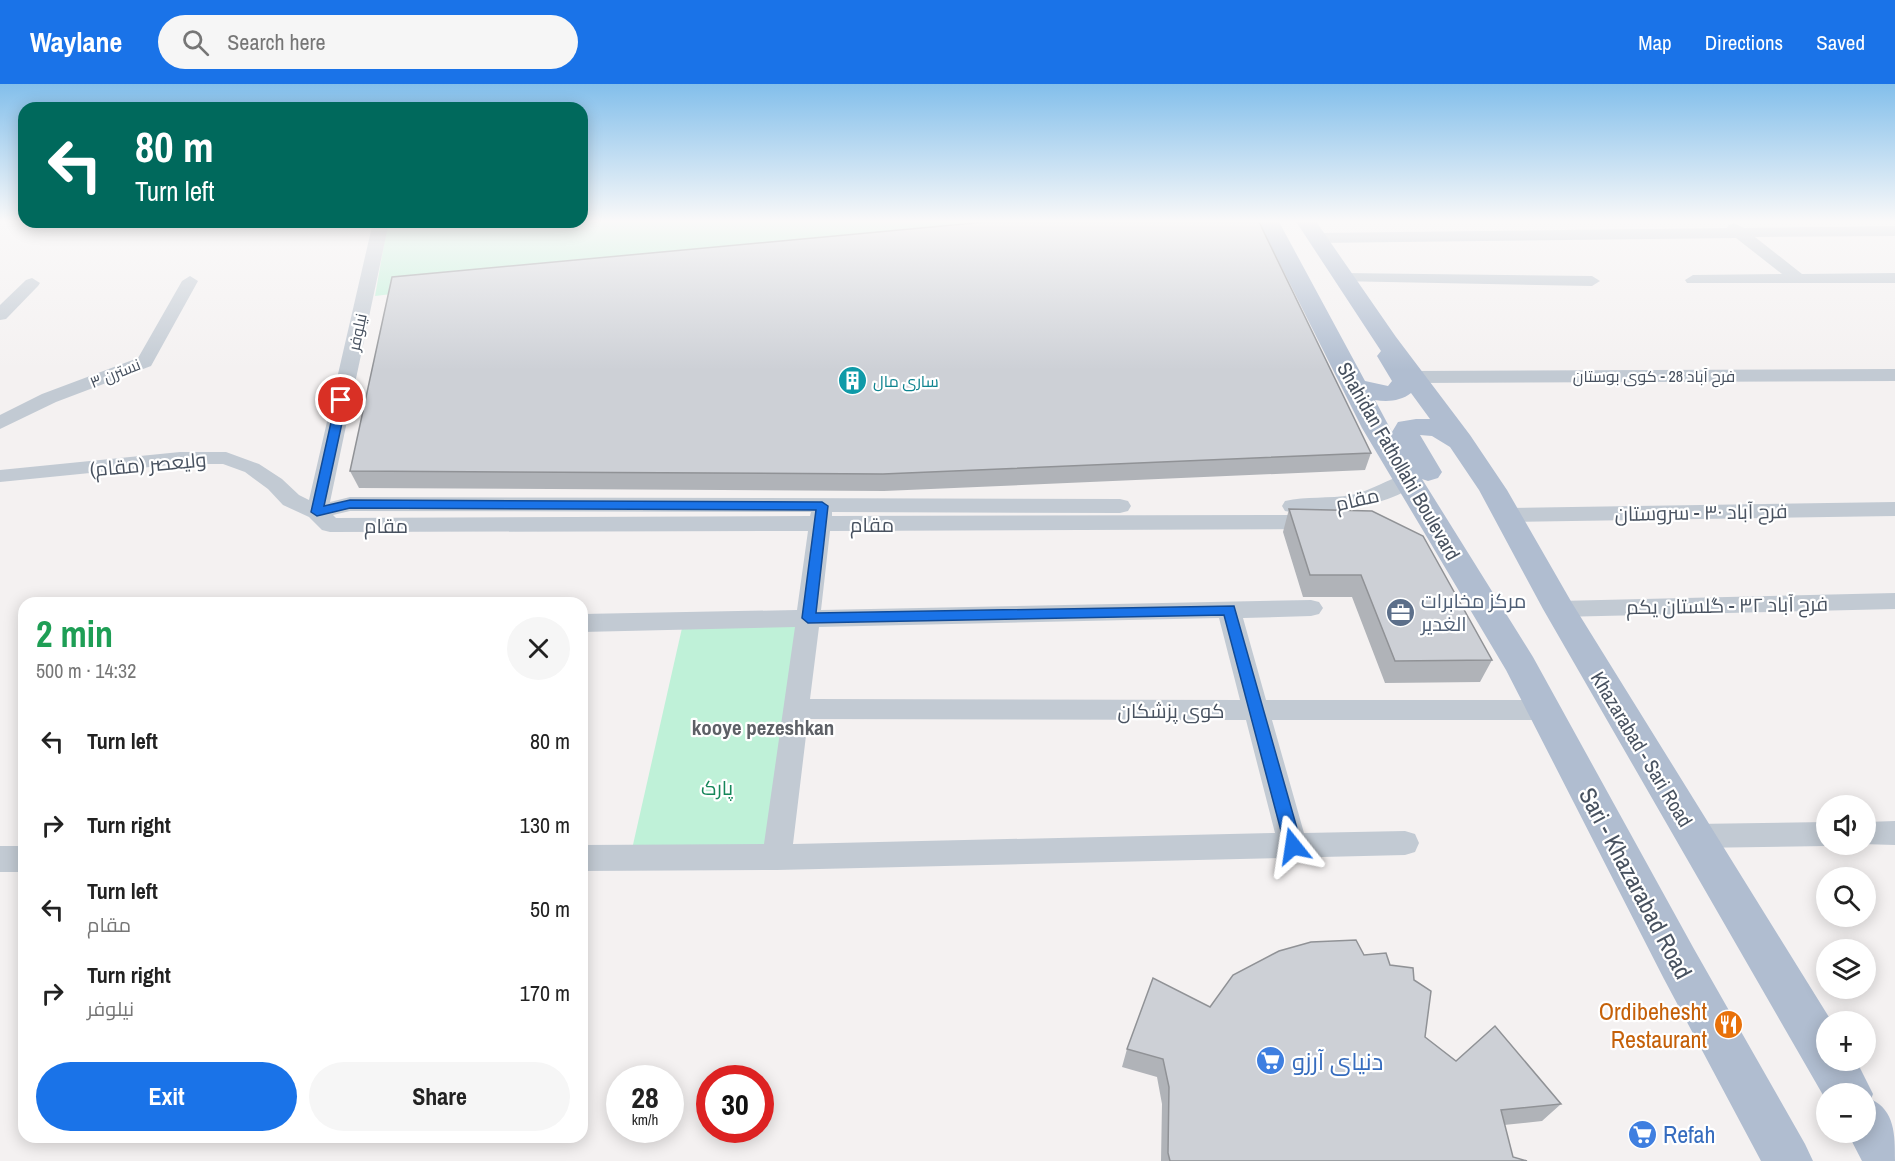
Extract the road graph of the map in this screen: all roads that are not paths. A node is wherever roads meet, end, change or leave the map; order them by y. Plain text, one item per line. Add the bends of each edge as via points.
1 (370, 270) edge
2 (1294, 270) edge
3 (1338, 270) edge
4 (1787, 270) edge
5 (1343, 278) junction
6 (1895, 278) edge
7 (1798, 279) junction
8 (1693, 280) dead end
9 (190, 281) dead end
10 (1592, 281) dead end
11 (32, 283) dead end
12 (1365, 309) junction
13 (0, 315) edge
14 (1895, 375) edge
15 (1413, 377) junction
16 (1354, 386) junction
17 (0, 423) edge
18 (1460, 441) junction
19 (0, 476) edge
20 (1408, 480) junction
21 (1895, 509) edge
22 (317, 512) junction
23 (1507, 514) junction
24 (821, 515) junction
25 (1359, 523) edge
26 (1413, 534) edge
27 (1446, 546) junction
28 (1895, 601) edge
29 (1311, 608) dead end
30 (1559, 609) junction
31 (1229, 610) junction
32 (808, 618) junction
33 (588, 623) edge
34 (1521, 666) junction
35 (797, 709) junction
36 (1258, 710) junction
37 (1544, 710) junction
38 (1895, 833) edge
39 (1816, 834) edge
40 (1876, 834) edge
41 (1694, 836) junction
42 (1405, 843) dead end
43 (1293, 846) junction
44 (777, 857) junction
45 (588, 858) edge
46 (0, 859) edge
47 (18, 859) edge
48 (1816, 1038) edge
49 (1876, 1138) edge
50 (1788, 1161) edge
51 (1890, 1161) edge

1 - 22 street, نیلوفر
2 - 16 main road, Shahidan Fathollahi Boulevard
3 - 5 main road
4 - 7 street
5 - 10 street
5 - 12 main road
6 - 7 street
7 - 8 street
9 - 17 street, نسترن ۳ via 145,362 49,398
11 - 13 street
12 - 15 main road
12 - 16 main road via 1366,320 1405,381 1396,393 1371,392
14 - 15 street, فرح آباد 28 - کوی بوستان
15 - 18 main road
16 - 20 main road, Shahidan Fathollahi Boulevard
18 - 23 main road, Khazarabad - Sari Road
18 - 34 main road via 1430,426 1408,428 1406,434 1498,593
19 - 22 street, ولیعصر (مقام) via 180,458 226,458 252,468 291,500
20 - 24 street, مقام via 1381,495 1336,506
20 - 27 main road, Shahidan Fathollahi Boulevard
21 - 23 street, فرح آباد ۳۰ - سروستان
22 - 24 street, مقام via 330,525
23 - 30 main road, Khazarabad - Sari Road
24 - 25 street, مقام
24 - 32 street
26 - 27 street
27 - 34 main road, Shahidan Fathollahi Boulevard
28 - 30 street, فرح آباد ۳۲ - گلستان یکم
29 - 31 street
30 - 41 main road, Khazarabad - Sari Road
31 - 32 street
31 - 36 street
32 - 33 street
32 - 35 street
34 - 37 main road, Sari - Khazarabad Road
35 - 36 street, کوی پزشکان
35 - 44 street
36 - 37 street, کوی پزشکان
36 - 43 street
37 - 50 main road, Sari - Khazarabad Road
38 - 40 street
39 - 41 street
41 - 48 main road, Khazarabad - Sari Road
42 - 43 street
43 - 44 street
44 - 45 street
46 - 47 street
49 - 51 main road

